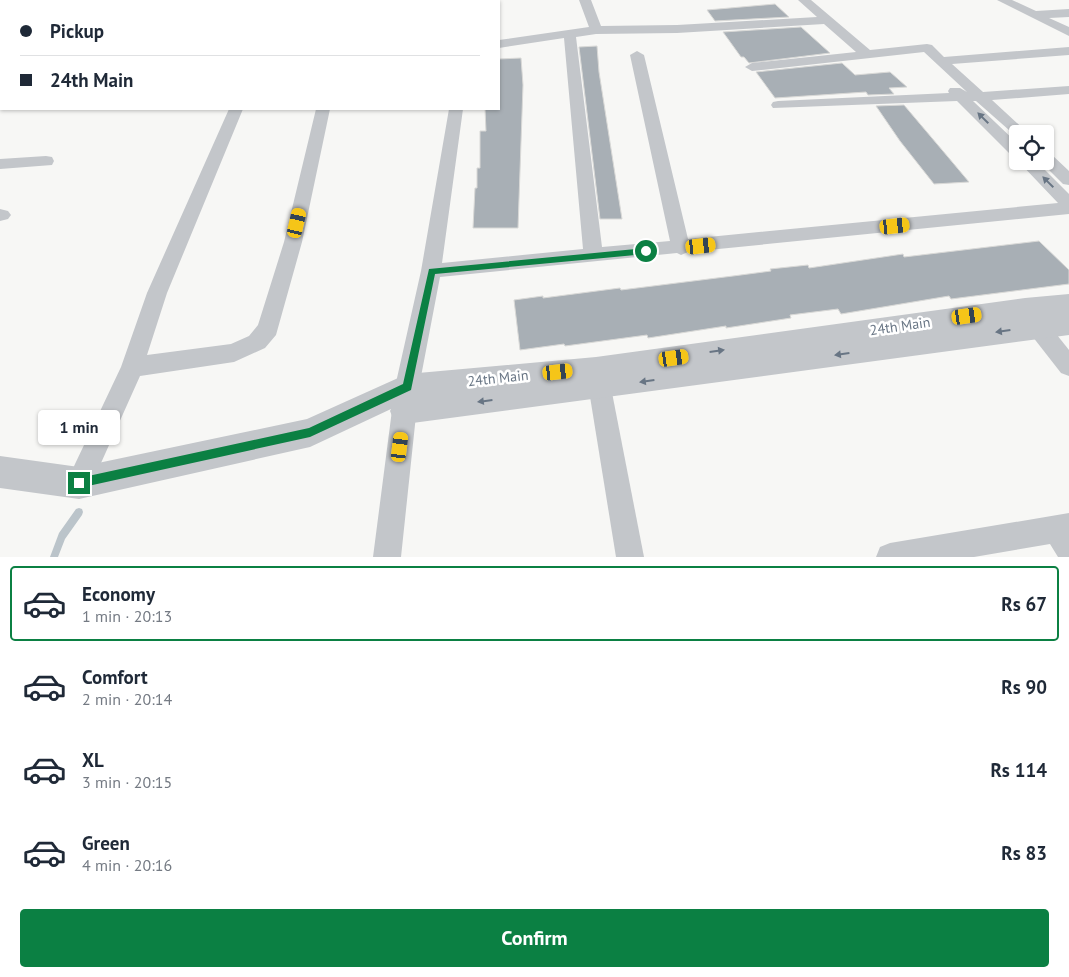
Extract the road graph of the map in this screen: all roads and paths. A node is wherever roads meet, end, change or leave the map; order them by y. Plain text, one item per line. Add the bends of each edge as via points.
1 (585, 0) edge
2 (804, 0) edge
3 (1003, 0) edge
4 (1069, 13) edge
5 (1036, 16) junction
6 (826, 20) junction
7 (596, 30) junction
8 (1069, 32) edge
9 (570, 35) junction
10 (500, 44) edge
11 (910, 50) junction
12 (1069, 51) edge
13 (868, 55) junction
14 (637, 56) dead end
15 (940, 60) junction
16 (752, 66) dead end
17 (1069, 90) edge
18 (961, 96) junction
19 (981, 96) junction
20 (778, 105) dead end
21 (236, 110) edge
22 (323, 110) edge
23 (456, 110) edge
24 (1011, 125) edge
25 (1009, 144) edge
26 (46, 161) dead end
27 (0, 164) edge
28 (1054, 166) edge
29 (1035, 170) edge
30 (1069, 180) edge
31 (1069, 204) edge
32 (1069, 208) edge
33 (682, 248) junction
34 (593, 256) junction
35 (431, 271) junction
36 (1069, 304) edge
37 (1069, 324) edge
38 (1037, 326) junction
39 (1069, 366) edge
40 (132, 367) junction
41 (598, 378) junction
42 (406, 399) junction
43 (0, 472) edge
44 (79, 483) junction
45 (1065, 535) edge
46 (924, 554) edge
47 (387, 557) edge
48 (630, 557) edge
49 (890, 557) edge

1 - 7 street
2 - 6 street
3 - 5 street
4 - 5 street
5 - 8 street
6 - 7 street via 677,29
6 - 13 street
7 - 9 street
9 - 10 street
9 - 34 street
11 - 13 street
11 - 15 street via 927,48
11 - 18 street
12 - 15 street
13 - 16 street
14 - 33 street
15 - 19 street
17 - 19 street
18 - 19 street
18 - 20 street
25 -> 18 street
19 - 24 street
21 - 40 street via 157,293
22 - 40 street via 293,242 268,329 257,342 234,353
23 - 35 street
26 - 27 street
28 - 30 street
31 -> 29 street
32 - 33 street
33 - 34 street
34 - 35 street
35 - 42 street
41 -> 36 street, 24th Main via 1025,308
37 - 38 street
38 - 39 street
38 -> 41 street
40 - 44 street
41 - 42 street
41 - 48 street
42 - 44 street via 310,433
42 - 47 street
43 - 44 street
45 - 46 street
46 - 49 street

